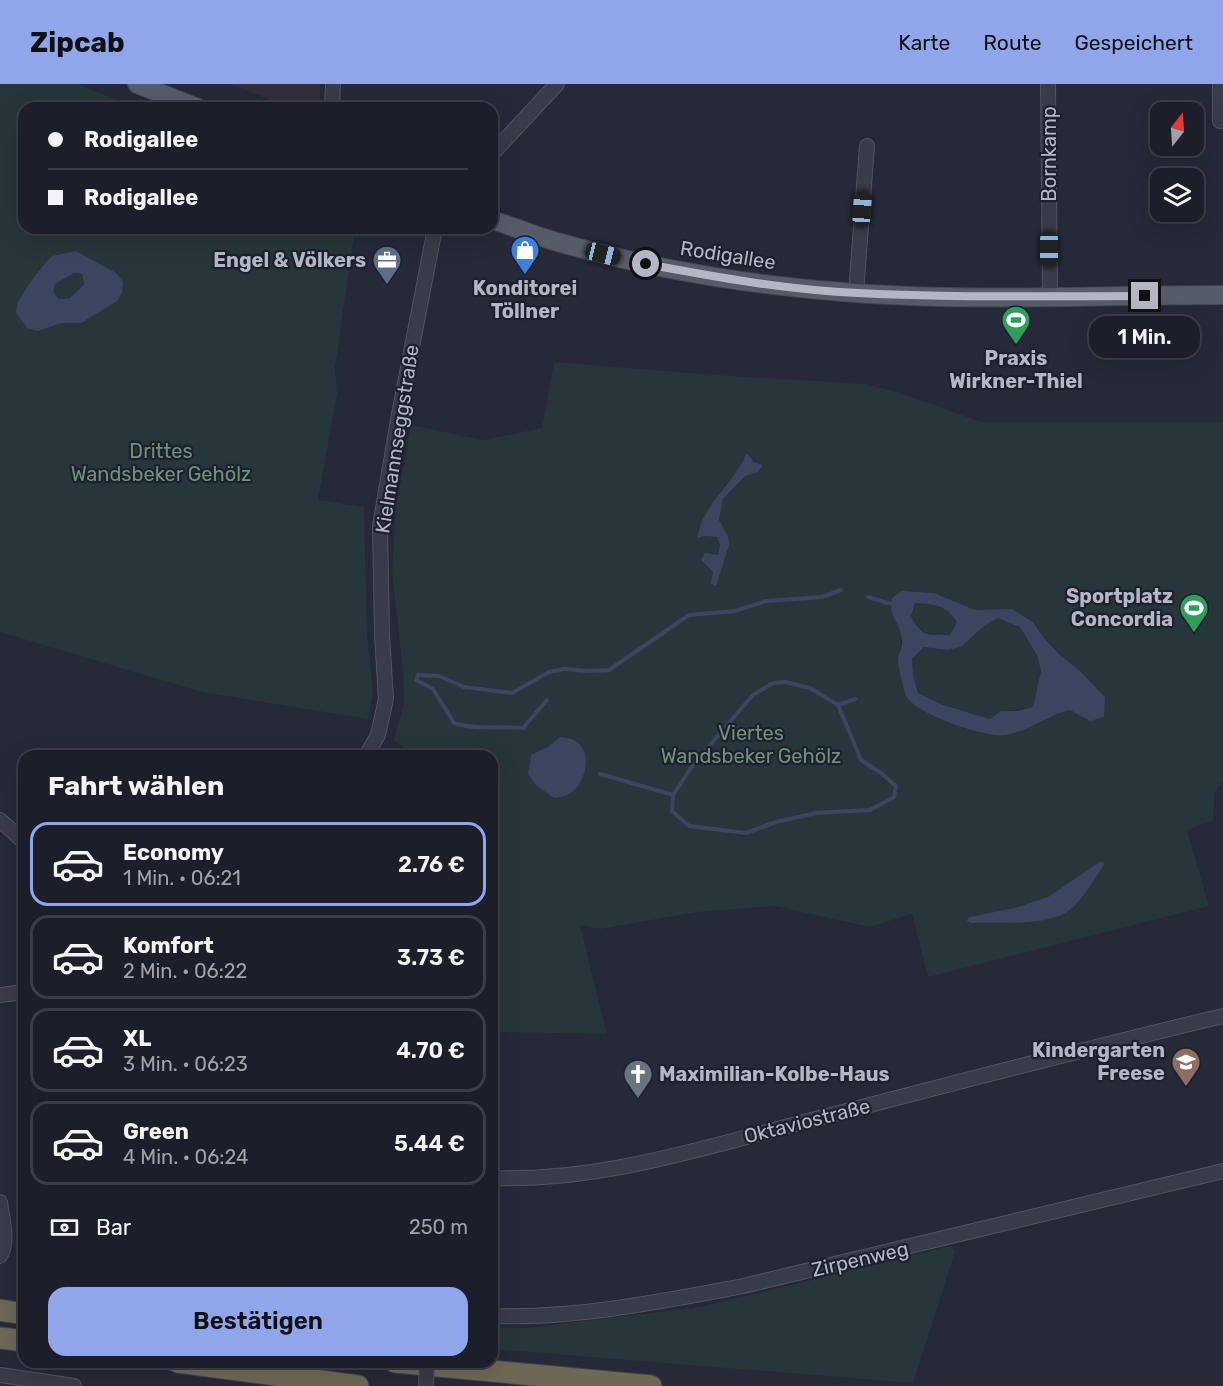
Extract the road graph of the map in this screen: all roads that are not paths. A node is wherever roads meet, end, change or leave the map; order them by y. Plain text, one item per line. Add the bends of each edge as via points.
1 (137, 84) edge
2 (333, 84) edge
3 (557, 84) edge
4 (1048, 84) edge
5 (1220, 84) edge
6 (183, 102) edge
7 (332, 102) edge
8 (1220, 121) dead end
9 (867, 146) dead end
10 (498, 148) edge
11 (498, 222) edge
12 (434, 234) edge
13 (856, 293) junction
14 (1223, 295) edge
15 (1050, 297) junction
16 (369, 750) edge
17 (0, 820) edge
18 (18, 836) edge
19 (18, 993) edge
20 (0, 995) edge
21 (1223, 1016) edge
22 (1223, 1171) edge
23 (498, 1178) edge
24 (0, 1202) edge
25 (0, 1256) edge
26 (0, 1310) edge
27 (18, 1313) edge
28 (498, 1316) edge
29 (0, 1338) edge
30 (18, 1340) edge
31 (223, 1368) edge
32 (427, 1368) edge
33 (459, 1368) edge
34 (0, 1375) edge
35 (74, 1386) edge
36 (358, 1386) edge
37 (426, 1386) edge
38 (651, 1386) edge

1 - 6 main road
2 - 7 street
3 - 10 street
4 - 15 street, Bornkamp
5 - 8 street
9 - 13 street
11 - 13 main road, Rodigallee via 560,243 646,264 766,285
12 - 16 street, Kielmannseggstraße via 380,526 386,699 378,735
13 - 15 main road, Rodigallee
14 - 15 main road, Rodigallee
17 - 18 street
19 - 20 street
21 - 23 street, Oktaviostraße via 658,1159 552,1178
22 - 28 street, Zirpenweg via 729,1289 580,1312
24 - 25 street via 5,1238
26 - 27 highway
29 - 30 highway
31 - 36 highway
32 - 37 street, bridge
33 - 38 highway
34 - 35 street

